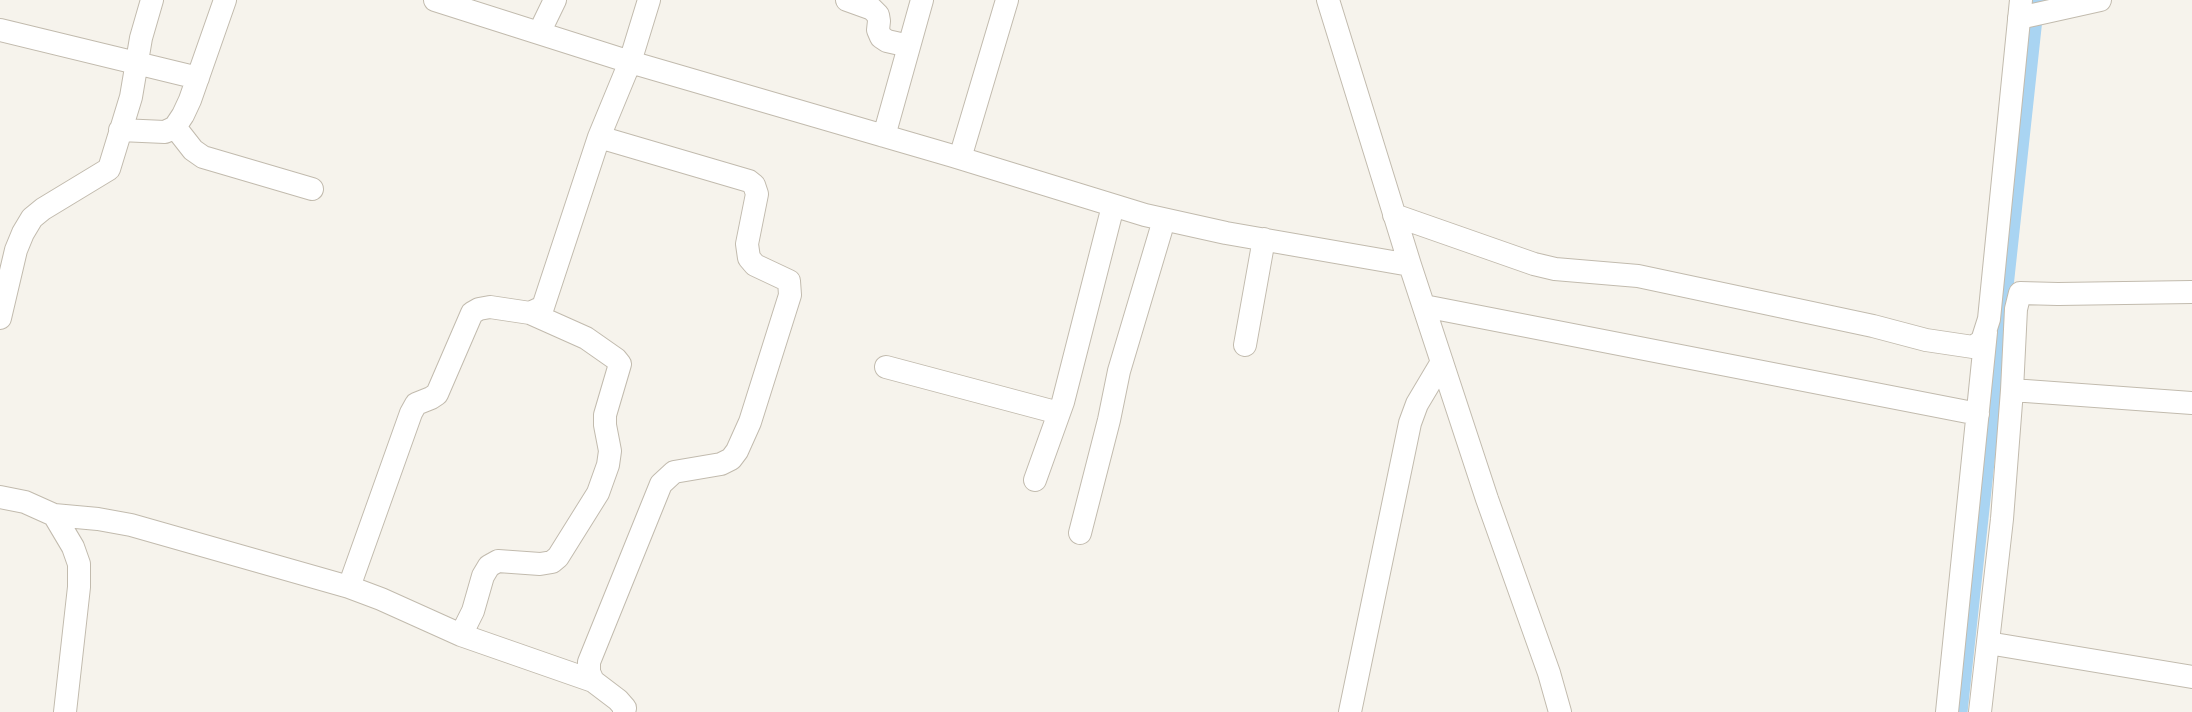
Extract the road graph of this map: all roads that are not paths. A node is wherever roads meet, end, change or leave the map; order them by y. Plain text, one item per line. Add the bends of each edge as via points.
1 (152, 0) edge
2 (225, 0) edge
3 (435, 0) edge
4 (555, 0) edge
5 (649, 0) edge
6 (847, 0) edge
7 (922, 0) edge
8 (1007, 0) edge
9 (1328, 0) edge
10 (2100, 0) edge
11 (2025, 10) edge
12 (0, 30) edge
13 (539, 33) junction
14 (909, 46) junction
15 (630, 62) junction
16 (137, 64) junction
17 (198, 78) junction
18 (175, 127) junction
19 (120, 130) junction
20 (884, 136) junction
21 (599, 137) junction
22 (960, 158) junction
23 (312, 189) dead end
24 (1113, 206) junction
25 (1394, 215) junction
26 (1164, 220) junction
27 (1264, 239) junction
28 (1410, 265) junction
29 (1992, 291) junction
30 (2192, 292) edge
31 (2020, 293) junction
32 (1424, 306) junction
33 (530, 314) junction
34 (0, 318) edge
35 (1986, 332) junction
36 (1245, 344) dead end
37 (1442, 362) junction
38 (886, 367) dead end
39 (2012, 390) junction
40 (2192, 403) edge
41 (1059, 413) junction
42 (1978, 414) junction
43 (1035, 480) dead end
44 (0, 497) edge
45 (54, 515) junction
46 (1080, 533) dead end
47 (349, 587) junction
48 (461, 635) junction
49 (1988, 643) junction
50 (2192, 677) edge
51 (593, 680) junction
52 (65, 712) edge
53 (624, 712) edge
54 (1350, 712) edge
55 (1560, 712) edge
56 (1947, 712) edge
57 (1980, 712) edge

1 - 16 street via 140,38
2 - 17 street
3 - 13 street
4 - 13 street
5 - 15 street
6 - 14 street via 872,9 878,15 878,30 881,37
7 - 14 street
8 - 22 street
9 - 25 street
10 - 11 street via 2061,9
11 - 29 street
12 - 16 street
13 - 15 street
14 - 20 street
15 - 20 street
15 - 21 street
16 - 17 street
16 - 19 street via 131,97
17 - 18 street via 183,115
18 - 19 street via 164,132
18 - 23 street via 193,150 203,157
19 - 34 street via 109,169 43,209 32,218 23,232 16,250
20 - 22 street
21 - 33 street via 548,295 543,306
21 - 51 street via 749,181 754,185 757,194 747,244 749,258 755,265 789,281 790,294 750,422 737,451 731,459 721,464 674,472 661,484 589,662 589,672
22 - 24 street
24 - 26 street
24 - 41 street
25 - 28 street
25 - 35 street via 1534,264 1638,276 1962,347 1973,347 1982,340
26 - 27 street
26 - 46 street via 1119,371
27 - 28 street
27 - 36 street
28 - 32 street
29 - 31 street
29 - 35 street
30 - 31 street
31 - 39 street via 2016,309
32 - 37 street
32 - 42 street
33 - 47 street via 490,307 472,313 437,394 416,404 411,413
33 - 48 street via 586,338 620,364 606,415 605,425 610,451 608,466 598,493 558,557 552,562 540,564 498,561 489,566 483,576 473,611
35 - 42 street
37 - 54 street via 1417,404 1410,423
37 - 55 street via 1487,499 1549,673
38 - 41 street
39 - 40 street
39 - 49 street via 2002,519
41 - 43 street
42 - 56 street
44 - 45 street via 25,502
45 - 47 street via 131,525
45 - 52 street via 73,547 79,564
47 - 48 street
48 - 51 street
49 - 50 street
49 - 57 street
51 - 53 street via 618,700 625,708

